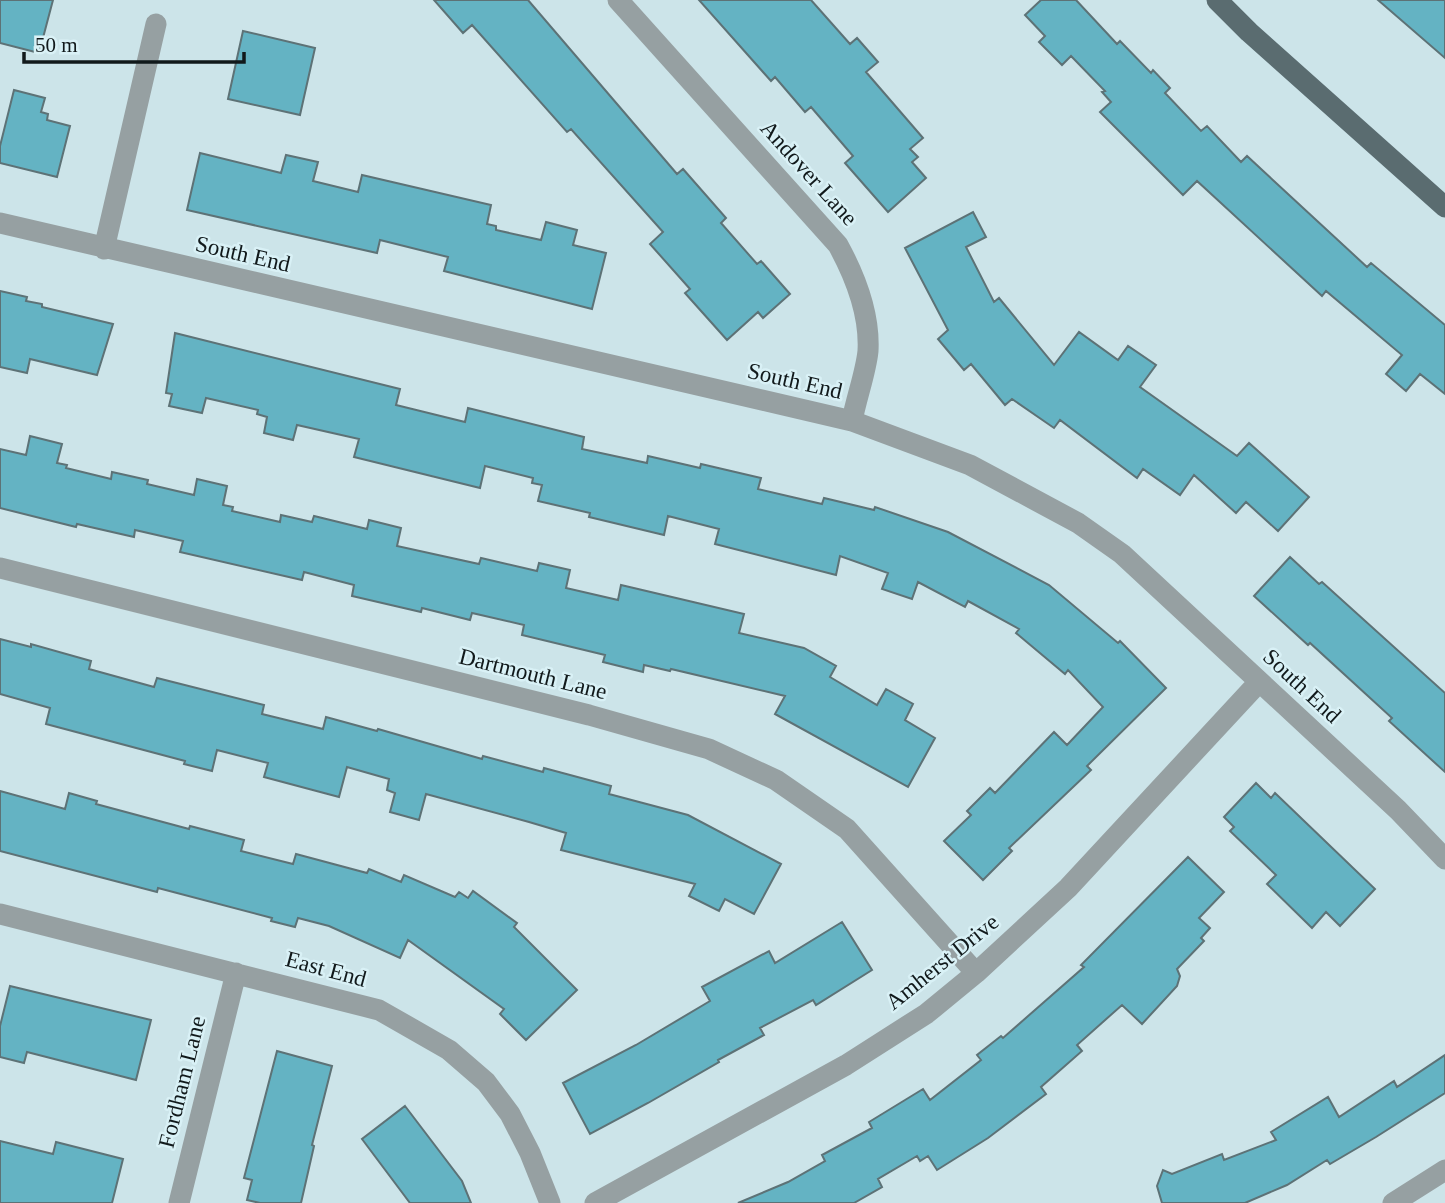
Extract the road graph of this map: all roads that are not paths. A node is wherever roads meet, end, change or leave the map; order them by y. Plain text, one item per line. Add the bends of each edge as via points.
1 (618, 0) edge
2 (1217, 0) edge
3 (156, 24) dead end
4 (1445, 207) edge
5 (0, 223) edge
6 (104, 248) junction
7 (852, 421) junction
8 (0, 568) edge
9 (1259, 682) junction
10 (1445, 859) edge
11 (0, 914) edge
12 (236, 973) junction
13 (976, 973) junction
14 (1445, 1170) edge
15 (179, 1203) edge
16 (550, 1203) edge
17 (595, 1203) edge
18 (1394, 1203) edge

1 - 7 street, Andover Lane via 838,245 852,270 865,316 868,351
2 - 4 main road
3 - 6 street
5 - 6 street, South End
6 - 7 street, South End
7 - 9 street, South End via 970,466 1078,523 1122,554
8 - 13 street, Dartmouth Lane via 709,749 776,780 847,829
9 - 10 street, South End
9 - 13 street, Amherst Drive via 1068,888
11 - 12 street, East End
12 - 15 street, Fordham Lane
12 - 16 street, East End via 379,1010 449,1050 486,1082 510,1114
13 - 17 street, Amherst Drive via 926,1014 846,1065
14 - 18 street

